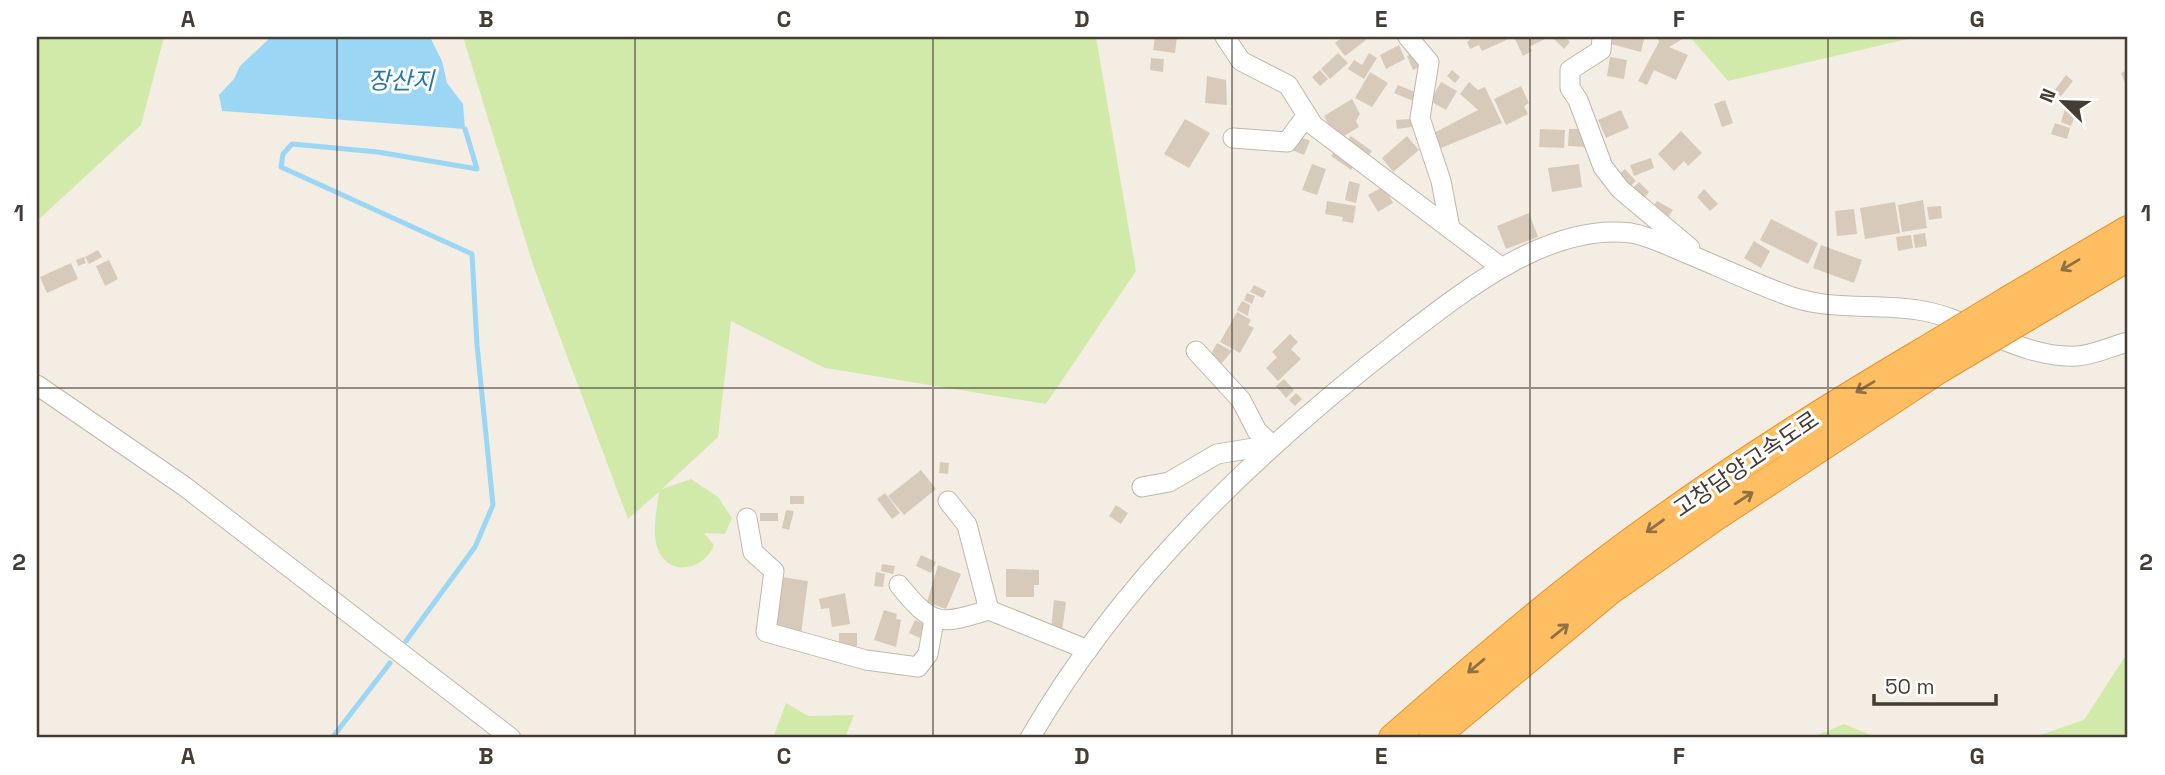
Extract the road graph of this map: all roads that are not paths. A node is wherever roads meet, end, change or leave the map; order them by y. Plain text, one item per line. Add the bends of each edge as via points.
1 (1225, 37) edge
2 (1408, 37) edge
3 (1602, 37) edge
4 (1307, 116) junction
5 (1233, 138) dead end
6 (1450, 228) junction
7 (2128, 230) edge
8 (2128, 257) edge
9 (1704, 260) junction
10 (1502, 268) junction
11 (2018, 308) junction
12 (2128, 342) edge
13 (1196, 351) dead end
14 (1931, 360) junction
15 (37, 385) edge
16 (1272, 445) junction
17 (1142, 487) dead end
18 (948, 501) dead end
19 (747, 518) dead end
20 (899, 585) dead end
21 (989, 610) junction
22 (934, 620) junction
23 (1088, 650) junction
24 (511, 738) edge
25 (1030, 738) edge
26 (1393, 738) edge
27 (1433, 738) edge

1 - 4 street via 1241,61 1288,85
2 - 6 street via 1429,62 1420,118 1441,181
3 - 9 street via 1601,50 1570,70 1570,88 1603,167 1620,189
4 - 5 street via 1287,142
4 - 6 street
6 - 10 street
7 -> 11 highway, 고창담양고속도로
8 - 11 highway, 고창담양고속도로
9 - 10 street via 1634,233 1610,232 1587,234
9 - 12 street via 1830,307 1920,310 2055,356 2079,356
10 - 16 street via 1464,291
11 - 14 highway, 고창담양고속도로, bridge
13 - 16 street via 1241,400 1257,431
14 -> 26 highway, 고창담양고속도로 via 1814,417 1665,519 1565,593
27 -> 14 highway, 고창담양고속도로 via 1609,591
15 - 24 street via 184,486
16 - 17 street via 1217,454 1169,482
16 - 23 street via 1193,523 1119,607
18 - 21 street via 967,525
19 - 22 street via 754,552 774,570 766,632 866,660 918,667 928,654
20 - 22 street
21 - 22 street via 951,622
21 - 23 street
23 - 25 street

